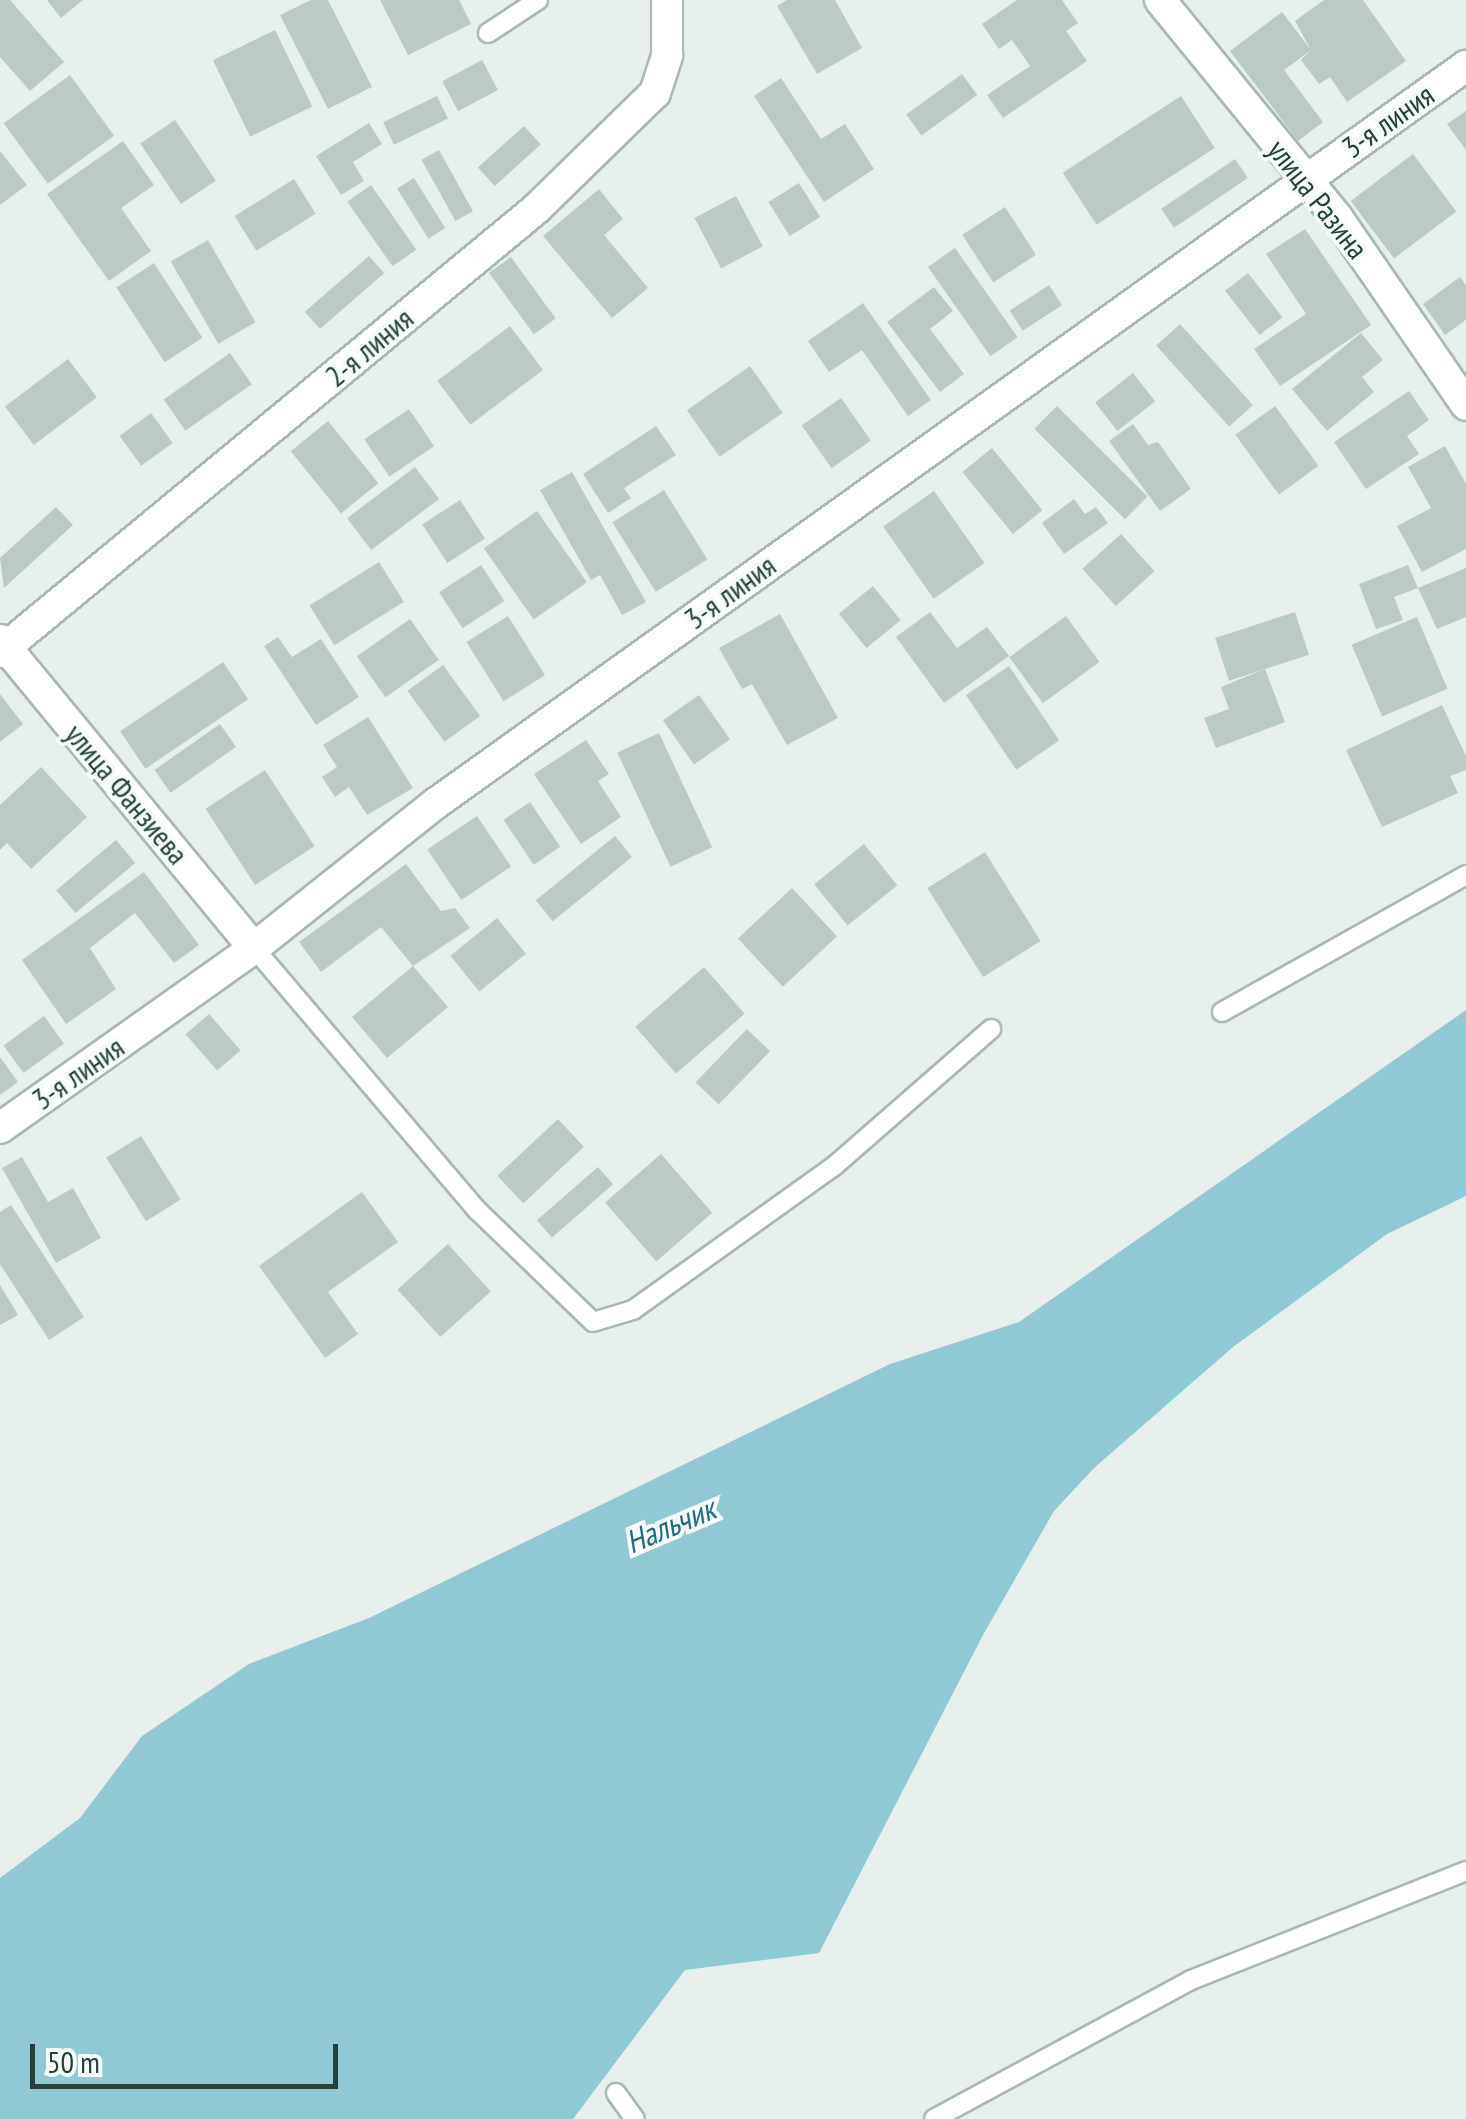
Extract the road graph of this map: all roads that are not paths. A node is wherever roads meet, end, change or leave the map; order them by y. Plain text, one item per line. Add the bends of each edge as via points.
1 (538, 0) edge
2 (667, 0) edge
3 (1160, 0) edge
4 (488, 32) dead end
5 (1466, 66) edge
6 (1306, 180) junction
7 (1466, 405) edge
8 (2, 646) edge
9 (1466, 874) edge
10 (254, 948) junction
11 (1222, 1012) dead end
12 (991, 1030) dead end
13 (0, 1128) edge
14 (1466, 1871) edge
15 (616, 2094) dead end
16 (635, 2119) edge
17 (934, 2119) edge

1 - 4 lane
2 - 8 street, 2-я линия via 667,55 656,93 536,210
3 - 6 street, улица Разина
5 - 6 street, 3-я линия
6 - 7 street, улица Разина
6 - 10 street, 3-я линия via 435,804
8 - 10 street, улица Фанзиева
9 - 11 lane
10 - 12 lane via 489,1223 593,1322 633,1310 834,1168
10 - 13 street, 3-я линия
14 - 17 lane via 1191,1980
15 - 16 lane

